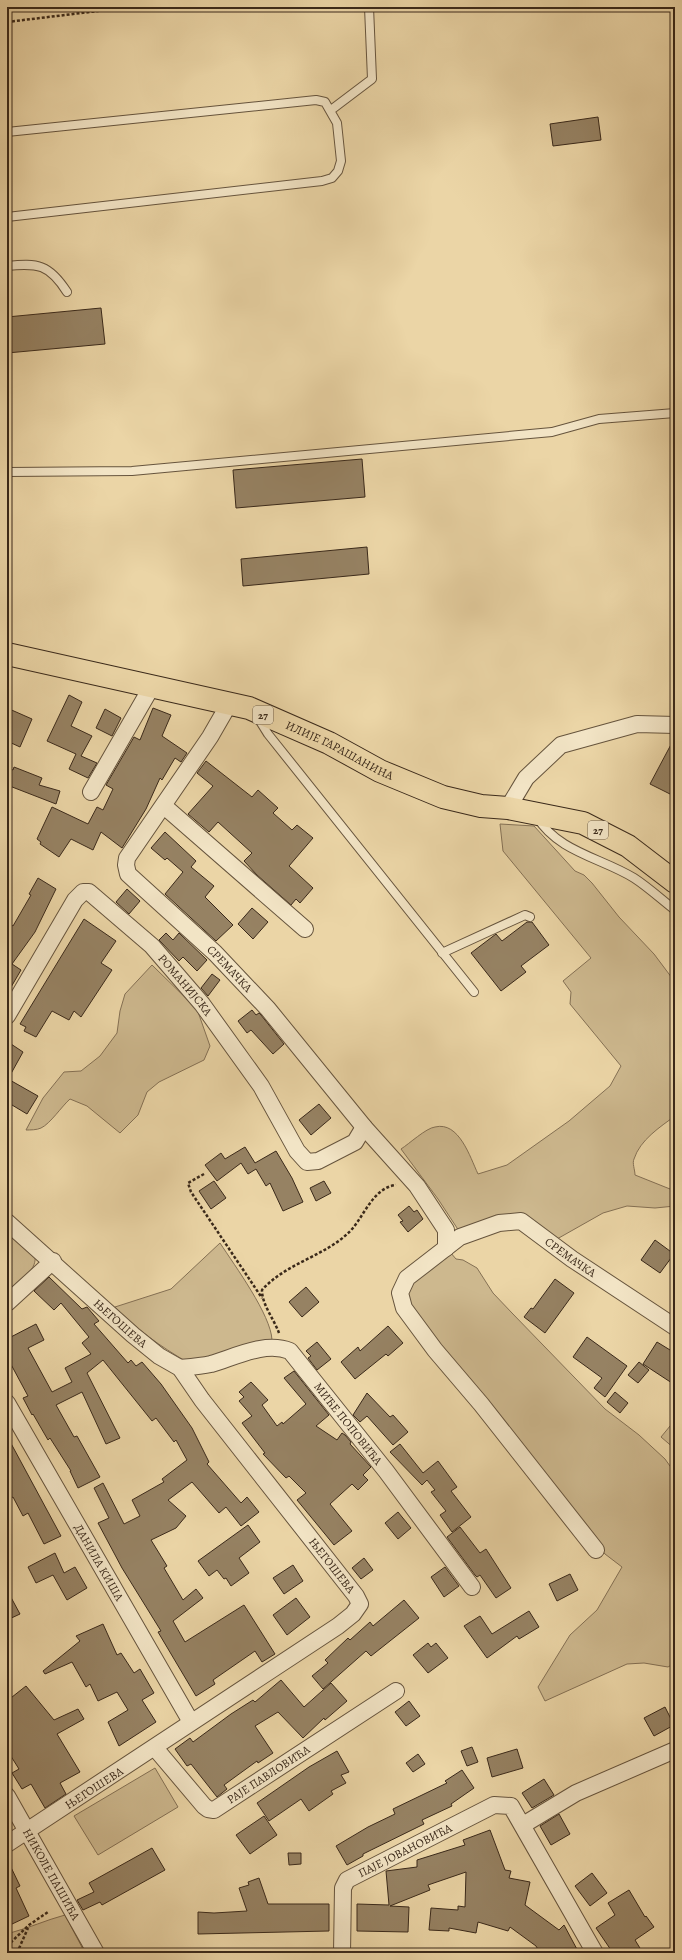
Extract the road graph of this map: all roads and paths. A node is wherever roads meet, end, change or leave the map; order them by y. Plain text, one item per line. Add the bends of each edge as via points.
1 (132, 7) edge
2 (369, 7) edge
3 (7, 22) edge
4 (331, 110) junction
5 (7, 132) edge
6 (7, 217) edge
7 (7, 266) edge
8 (67, 292) dead end
9 (675, 413) edge
10 (7, 472) edge
11 (7, 654) edge
12 (152, 686) junction
13 (230, 704) junction
14 (253, 711) junction
15 (675, 725) edge
16 (91, 792) dead end
17 (164, 806) junction
18 (508, 808) junction
19 (535, 813) junction
20 (675, 882) edge
21 (675, 910) edge
22 (530, 917) dead end
23 (305, 930) dead end
24 (442, 953) junction
25 (474, 992) dead end
26 (7, 1016) edge
27 (364, 1127) junction
28 (204, 1174) dead end
29 (417, 1186) junction
30 (7, 1222) edge
31 (453, 1234) junction
32 (53, 1261) junction
33 (262, 1299) junction
34 (7, 1303) edge
35 (675, 1326) edge
36 (281, 1348) junction
37 (180, 1368) junction
38 (7, 1403) edge
39 (596, 1550) dead end
40 (472, 1587) dead end
41 (396, 1691) dead end
42 (191, 1722) junction
43 (155, 1748) junction
44 (675, 1750) edge
45 (7, 1796) edge
46 (523, 1825) junction
47 (27, 1832) junction
48 (7, 1844) edge
49 (48, 1912) dead end
50 (29, 1925) junction
51 (7, 1946) edge
52 (17, 1953) edge
53 (96, 1953) edge
54 (342, 1953) edge
55 (595, 1953) edge

1 - 3 path
2 - 4 lane via 372,79
4 - 5 lane via 325,102 316,100
4 - 6 lane via 338,123 341,161 338,171 332,178
7 - 8 lane via 30,264 44,267 57,277
9 - 10 lane via 599,419 552,432 132,472
11 - 12 main road, ИЛИЈЕ ГАРАШАНИНА / 27
12 - 13 main road, ИЛИЈЕ ГАРАШАНИНА / 27
12 - 16 street
13 - 14 main road, ИЛИЈЕ ГАРАШАНИНА / 27
13 - 17 street, СРЕМАЧКА
14 - 18 main road, ИЛИЈЕ ГАРАШАНИНА / 27 via 329,743 380,771 442,797 481,806
14 - 24 lane via 268,734
15 - 18 street via 637,724 561,745 526,778
17 - 23 street
17 - 27 street, СРЕМАЧКА via 127,858 128,874 215,953 268,1009
18 - 19 main road, 27
19 - 20 main road, 27 via 583,823 628,846
19 - 21 lane via 541,824 571,849 634,878
22 - 24 lane via 525,915
24 - 25 lane
26 - 27 street, РОМАНИЈСКА via 75,900 83,892 89,892 152,946 202,1004 261,1086 296,1151 307,1162 318,1161 356,1142
27 - 29 street, СРЕМАЧКА
28 - 33 path via 188,1183 191,1192
29 - 31 street, СРЕМАЧКА
29 - 33 path via 391,1186 375,1197 348,1234 268,1283 262,1290
30 - 32 street, ЊЕГОШЕВА
31 - 35 street, СРЕМАЧКА via 499,1223 521,1221 572,1259
31 - 39 street via 446,1248 407,1278 400,1293 404,1308
32 - 34 street
32 - 37 street, ЊЕГОШЕВА via 159,1356
33 - 36 path via 274,1320
36 - 37 street via 268,1347 209,1364
36 - 40 street, МИЋЕ ПОПОВИЋА via 290,1351 386,1471
37 - 42 street, ЊЕГОШЕВА via 360,1604 353,1614 338,1626
38 - 42 street, ДАНИЛА КИША
41 - 43 street, РАЈЕ ПАВЛОВИЋА via 214,1810 204,1806
42 - 43 street, ЊЕГОШЕВА
43 - 47 street, ЊЕГОШЕВА
44 - 46 street via 576,1793
45 - 47 street, НИКОЛЕ ПАШИЋА
46 - 54 street, ПАЈЕ ЈОВАНОВИЋА via 511,1806 494,1805 347,1880 343,1888
46 - 55 street, ПАЈЕ ЈОВАНОВИЋА
47 - 48 street, ЊЕГОШЕВА
47 - 53 street, НИКОЛЕ ПАШИЋА
49 - 50 path
50 - 51 path
50 - 52 path

